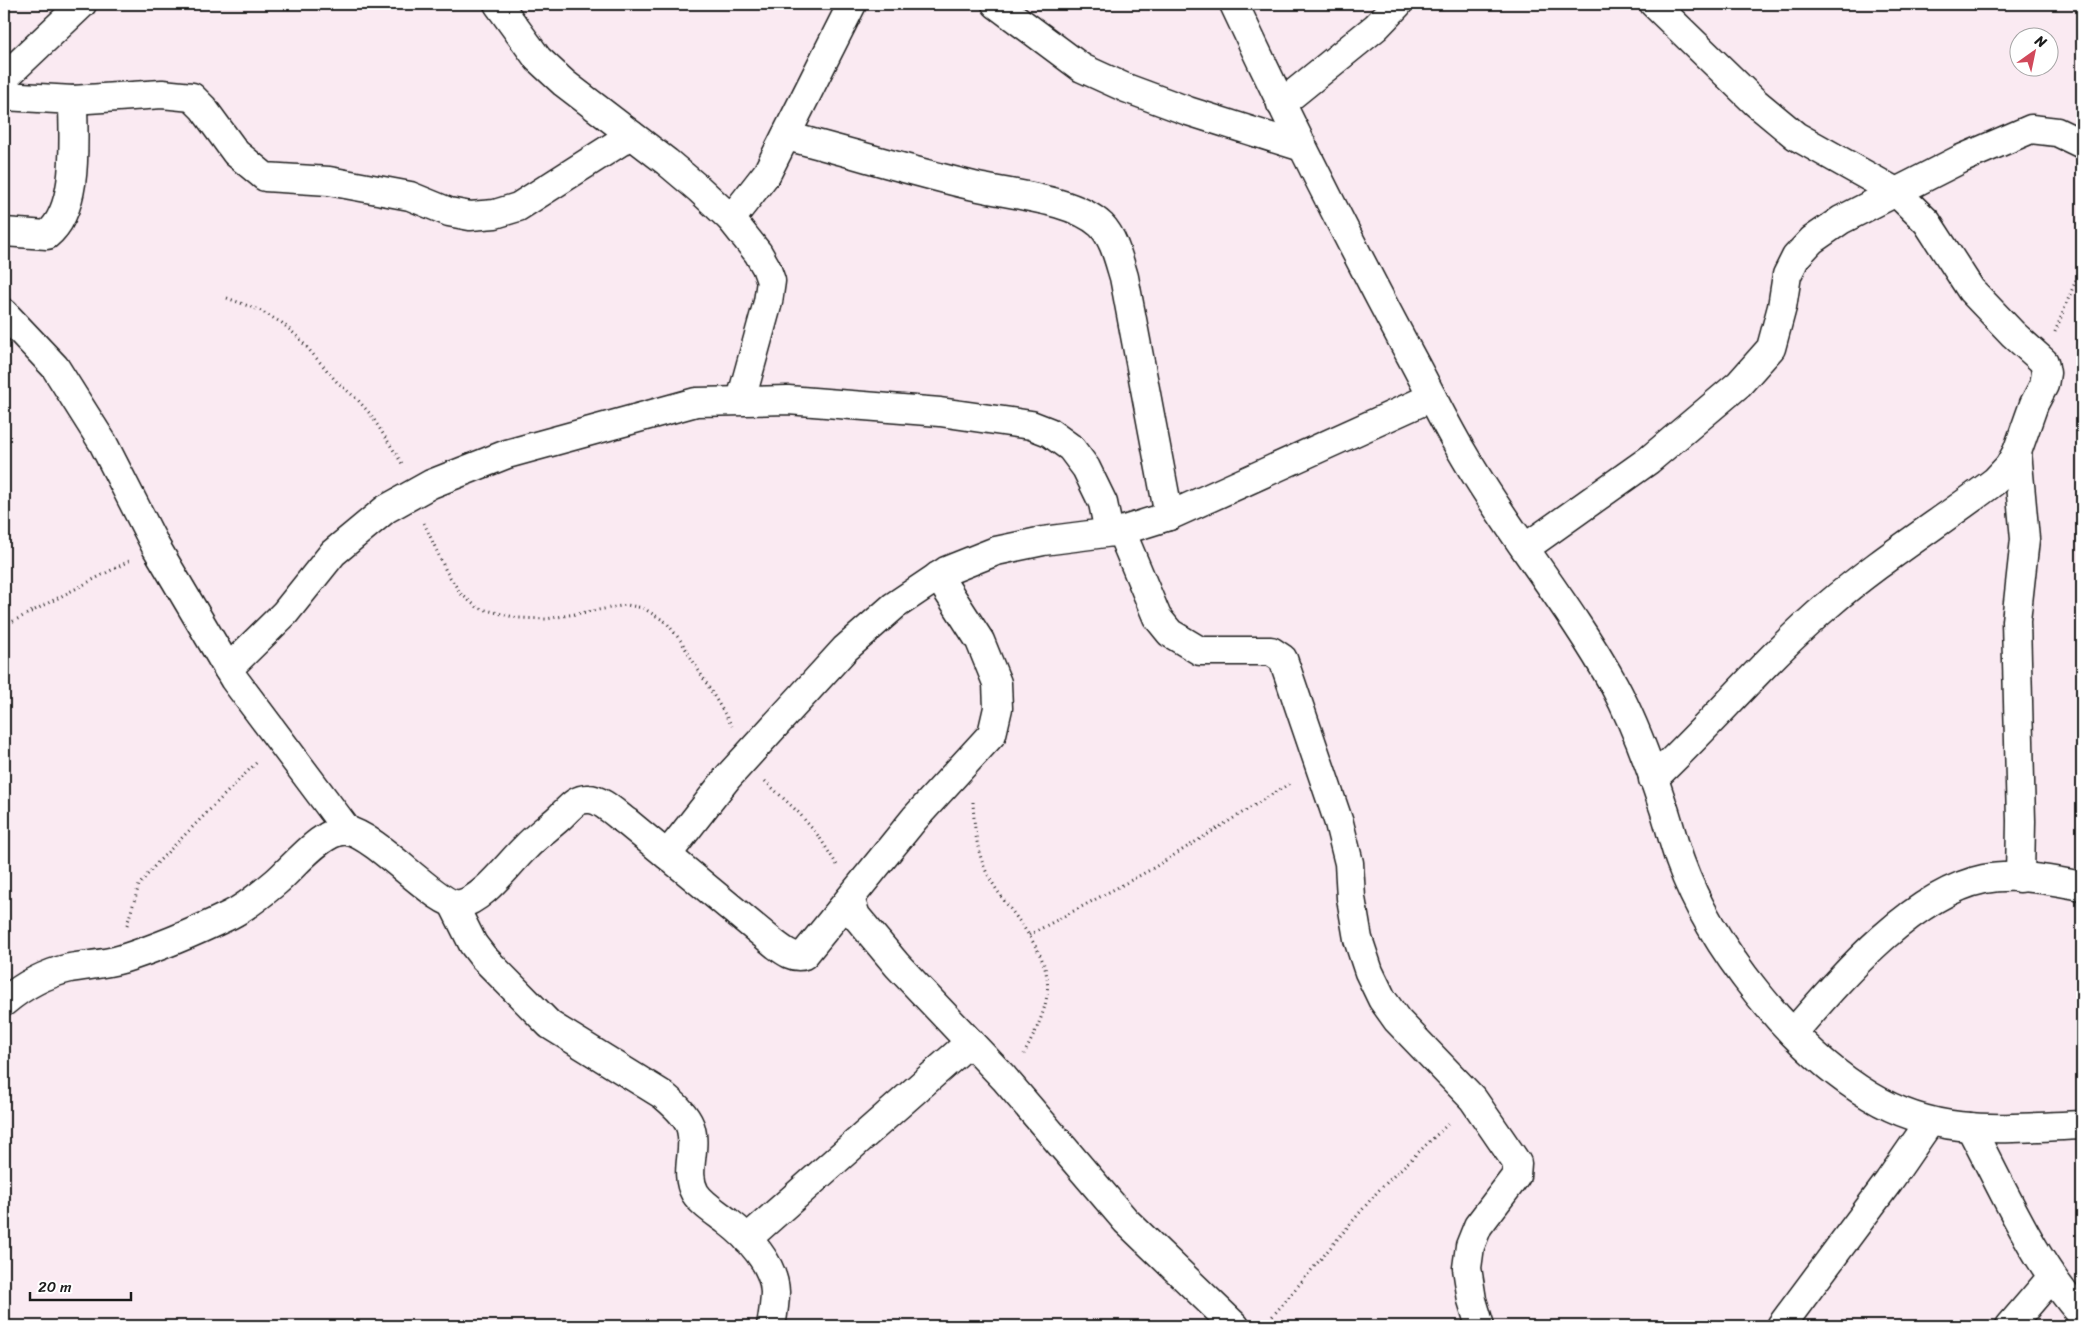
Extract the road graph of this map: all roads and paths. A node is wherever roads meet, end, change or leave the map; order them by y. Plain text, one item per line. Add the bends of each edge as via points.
1 (82, 4) edge
2 (498, 4) edge
3 (852, 4) edge
4 (996, 4) edge
5 (1234, 4) edge
6 (1398, 4) edge
7 (1654, 4) edge
8 (4, 78) edge
9 (4, 96) edge
10 (74, 100) junction
11 (1281, 104) junction
12 (631, 135) junction
13 (786, 136) junction
14 (2082, 144) edge
15 (1302, 147) junction
16 (1896, 192) junction
17 (731, 220) junction
18 (4, 232) edge
19 (2082, 265) edge
20 (227, 298) dead end
21 (4, 313) edge
22 (2040, 357) junction
23 (1432, 397) junction
24 (741, 400) junction
25 (2017, 452) junction
26 (418, 491) junction
27 (1168, 516) junction
28 (1115, 531) junction
29 (156, 547) junction
30 (1525, 548) junction
31 (938, 576) junction
32 (4, 626) edge
33 (228, 669) junction
34 (279, 738) junction
35 (748, 756) junction
36 (972, 756) junction
37 (1320, 764) junction
38 (1654, 779) junction
39 (348, 831) junction
40 (667, 855) junction
41 (2020, 878) junction
42 (2082, 886) edge
43 (852, 896) junction
44 (453, 904) junction
45 (1029, 935) junction
46 (120, 960) junction
47 (4, 1002) edge
48 (1794, 1033) junction
49 (970, 1042) junction
50 (1004, 1078) junction
51 (1474, 1098) junction
52 (1929, 1123) junction
53 (2082, 1125) edge
54 (1970, 1127) junction
55 (747, 1239) junction
56 (2052, 1277) junction
57 (2082, 1315) edge
58 (4, 1318) edge
59 (10, 1326) edge
60 (771, 1326) edge
61 (1235, 1326) edge
62 (1264, 1326) edge
63 (1480, 1326) edge
64 (1781, 1326) edge
65 (2010, 1326) edge

1 - 8 street
2 - 12 street via 538,59
3 - 13 street
4 - 15 street via 1082,68 1188,111
5 - 11 street
6 - 11 street via 1376,27
7 - 16 street via 1748,96 1796,136
9 - 10 street
10 - 12 street via 162,94 192,97 236,153 265,177 330,181 410,196 449,212 470,216 495,214 518,207
10 - 18 street via 73,160 64,213 47,235
11 - 15 street
12 - 17 street via 667,162
13 - 17 street via 768,173
13 - 27 street via 974,186 1058,204 1086,215 1102,226 1112,242 1124,277
14 - 16 street via 2057,132 2031,129 1997,142
15 - 23 street via 1337,220
16 - 22 street via 1927,222 1971,290
16 - 30 street via 1841,220 1812,240 1796,257 1787,275 1771,348 1739,384 1649,460
17 - 24 street via 758,253 771,281
19 - 22 path via 2054,335
20 - 26 path via 259,310 298,337 370,415
21 - 29 street via 55,367 103,443
22 - 25 street via 2046,373 2044,385
23 - 27 street
23 - 30 street via 1463,454
24 - 26 street via 696,402 642,415 507,454
24 - 28 street via 788,400 940,412 1031,424 1071,448 1086,468
25 - 38 street via 1995,481 1828,605
25 - 41 street via 2025,539 2016,621
26 - 33 street via 386,509 333,553 285,613
26 - 35 path via 446,571 461,594 478,608 518,618 546,619 627,605 643,608 666,622 681,641
27 - 28 street
28 - 31 street via 996,552
28 - 37 street via 1157,616 1170,633 1200,651 1270,651 1283,659
29 - 32 path
29 - 33 street
30 - 38 street via 1614,686
31 - 35 street via 894,606 845,649
31 - 36 street via 980,641 996,683 998,708 992,734
33 - 34 street
34 - 39 street
34 - 46 path via 139,885
35 - 40 street
35 - 43 path via 761,778 820,838
36 - 43 street via 915,818
36 - 45 path via 974,829 984,868
37 - 45 path via 1150,870
37 - 51 street via 1349,863 1358,939 1369,972 1382,999 1398,1020
38 - 48 street via 1680,860 1717,938 1737,967
39 - 44 street via 370,842
39 - 46 street via 332,834 316,845 276,882 233,913 178,940
40 - 43 street via 776,945 799,957 804,956
40 - 44 street via 605,806 591,798 579,799 472,900
41 - 42 street
41 - 48 street via 1984,879 1940,895 1896,927 1844,974
43 - 49 street via 856,916 861,923 896,965
44 - 55 street via 483,957 550,1025 655,1089 678,1109 690,1124 689,1172 696,1195
45 - 50 path via 1047,972 1048,987 1041,1022 1021,1059
46 - 47 street via 42,976
48 - 52 street via 1868,1095
49 - 50 street
49 - 55 street
50 - 61 street via 1126,1221
51 - 62 path via 1378,1191
51 - 63 street via 1517,1163 1516,1176 1478,1226 1470,1246 1467,1268
52 - 54 street
52 - 64 street
53 - 54 street
54 - 56 street
55 - 60 street via 772,1278 775,1292
56 - 57 street
56 - 65 street
58 - 59 path

